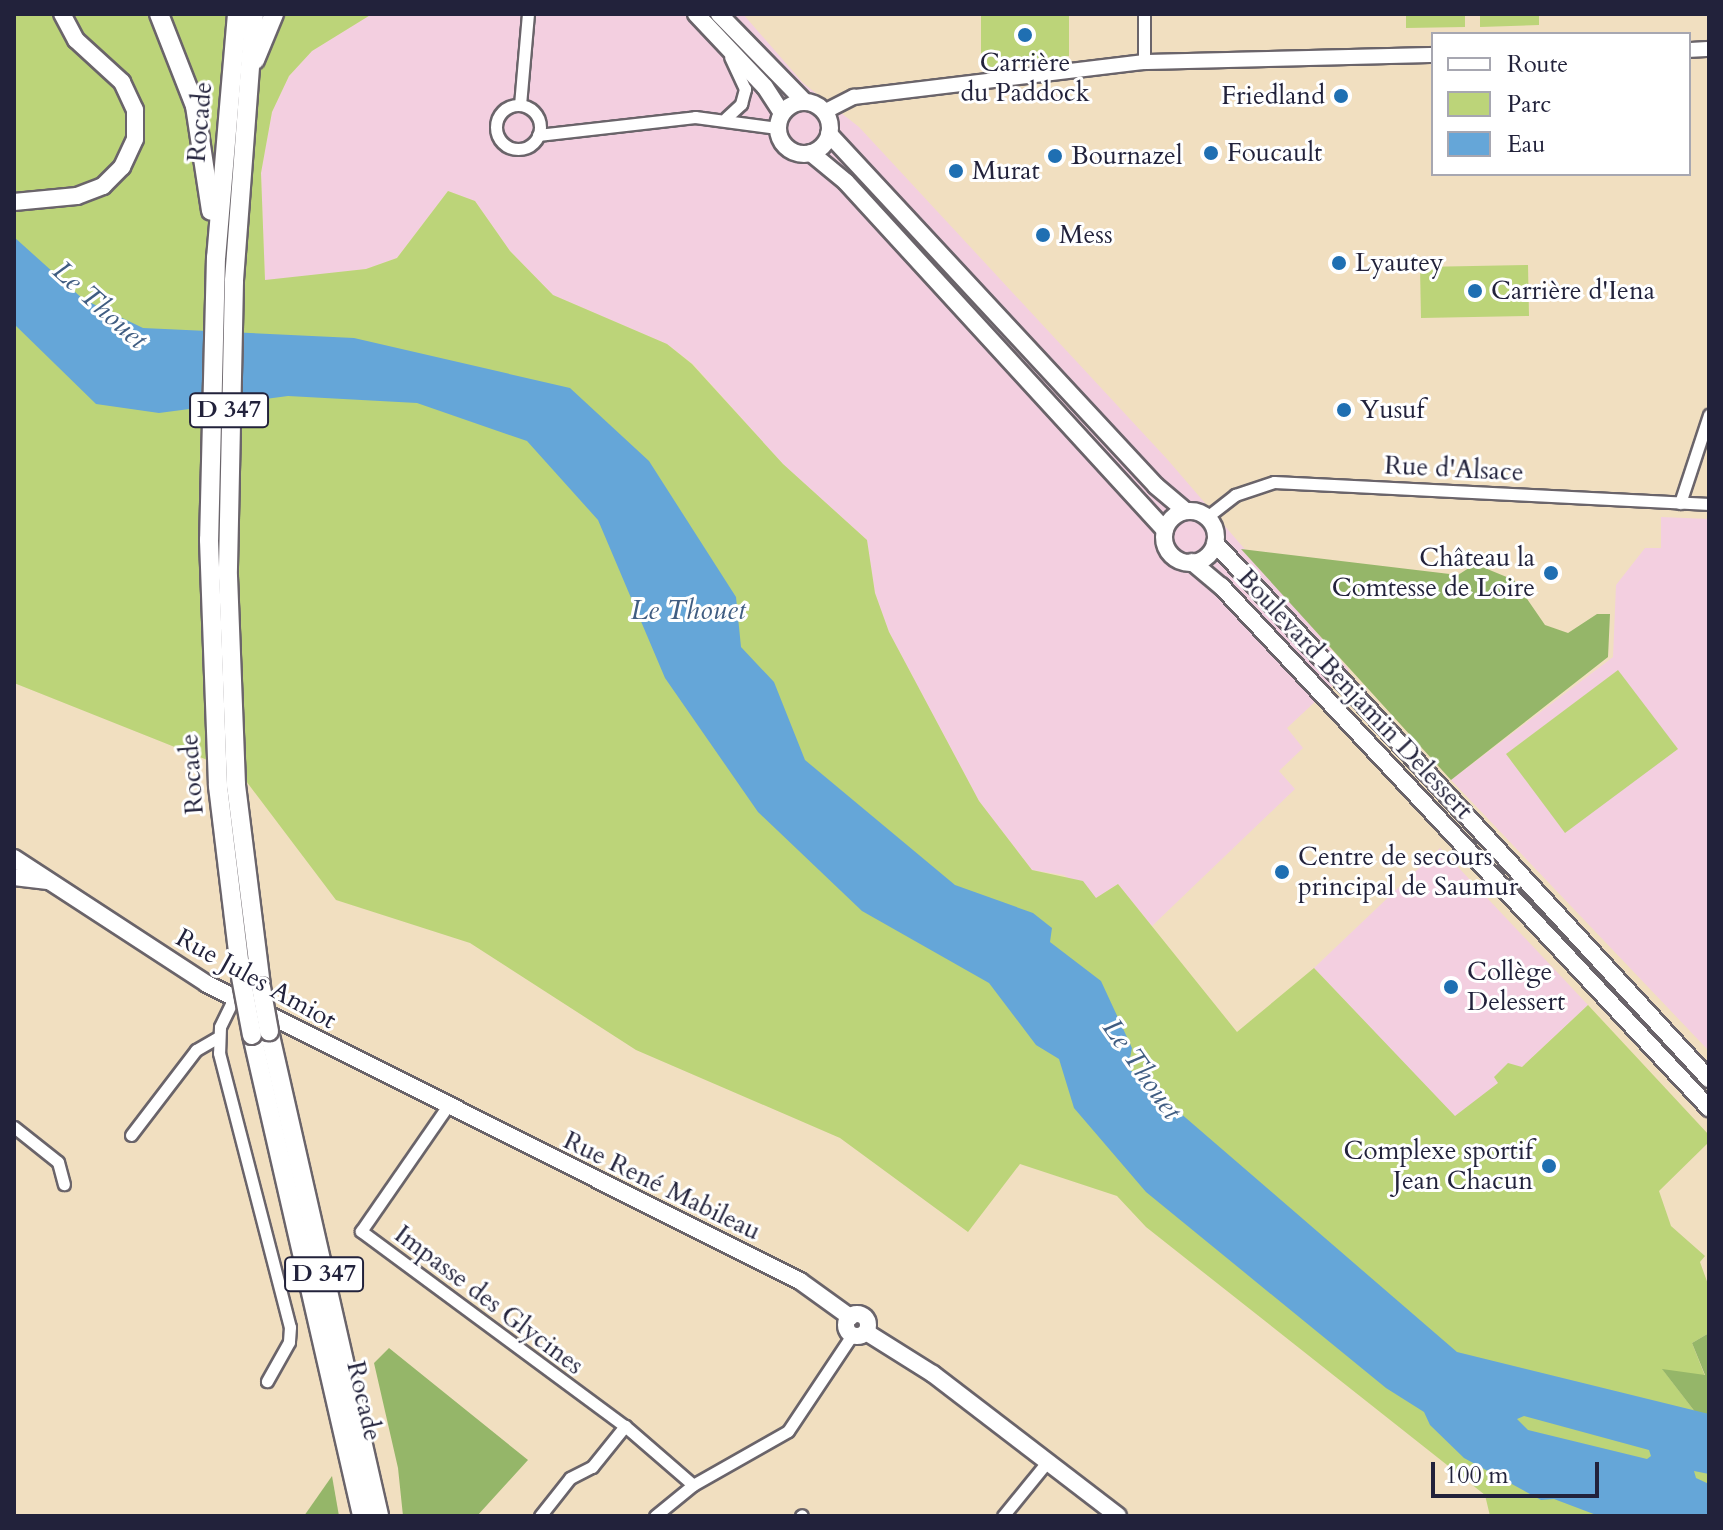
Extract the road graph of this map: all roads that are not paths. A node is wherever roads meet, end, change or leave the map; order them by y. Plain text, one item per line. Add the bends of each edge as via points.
1 (62, 14) edge
2 (159, 14) edge
3 (237, 14) edge
4 (254, 14) edge
5 (274, 14) edge
6 (528, 14) edge
7 (696, 14) edge
8 (719, 14) edge
9 (1144, 14) edge
10 (717, 35) junction
11 (1431, 55) edge
12 (1144, 62) junction
13 (246, 81) junction
14 (805, 102) junction
15 (520, 105) junction
16 (824, 112) junction
17 (726, 118) junction
18 (780, 120) junction
19 (829, 134) junction
20 (538, 135) junction
21 (811, 153) junction
22 (14, 202) edge
23 (216, 257) junction
24 (224, 281) junction
25 (1709, 415) edge
26 (1680, 503) junction
27 (1709, 504) edge
28 (1186, 511) junction
29 (1207, 517) junction
30 (1165, 530) junction
31 (218, 540) junction
32 (1215, 543) junction
33 (1192, 562) junction
34 (14, 858) edge
35 (14, 877) edge
36 (49, 881) junction
37 (234, 998) junction
38 (260, 1033) junction
39 (217, 1038) junction
40 (1709, 1079) edge
41 (447, 1107) junction
42 (1709, 1108) edge
43 (14, 1127) edge
44 (131, 1135) dead end
45 (64, 1184) dead end
46 (859, 1333) junction
47 (267, 1381) dead end
48 (625, 1426) junction
49 (1047, 1462) junction
50 (693, 1485) junction
51 (362, 1516) edge
52 (379, 1516) edge
53 (540, 1516) edge
54 (655, 1516) edge
55 (1003, 1516) edge
56 (1118, 1516) edge

1 - 22 main road via 69,32 108,64 126,91 127,128 108,168 81,188
2 - 23 highway via 198,117
3 - 23 highway, Rocade / D 347
4 - 13 highway, D 347
5 - 13 highway
6 - 15 street
7 - 10 main road
8 - 14 main road
9 - 12 street
10 - 17 street via 745,89 741,104
10 - 18 main road
11 - 12 street
12 - 16 street via 854,97
13 - 24 highway, D 347
14 - 16 main road
14 - 18 main road
15 - 20 street via 538,117
15 - 20 street via 501,113 499,136 518,148
16 - 19 main road
17 - 18 street
17 - 20 street
18 - 21 main road via 788,149
19 - 21 main road
19 - 28 main road via 1156,486
21 - 30 main road via 846,182
23 - 24 highway, Rocade / D 347
24 - 31 highway, Rocade / D 347
25 - 26 street
26 - 27 street, Rue d'Alsace
26 - 29 street, Rue d'Alsace via 1274,482 1235,495
28 - 29 main road
28 - 30 main road via 1173,517
29 - 32 main road
30 - 33 main road via 1169,552
31 - 38 highway, D 347, bridge via 236,785 261,987
31 - 38 highway, Rocade / D 347, bridge via 218,786 241,977
32 - 33 main road via 1207,556
32 - 40 main road, Boulevard Benjamin Delessert
33 - 42 main road, Boulevard Benjamin Delessert via 1240,606
34 - 36 main road, Rue Jules Amiot
35 - 36 main road, Rue Jules Amiot
36 - 37 main road, Rue Jules Amiot
37 - 39 street
37 - 41 main road, Rue Jules Amiot
38 - 51 highway, Rocade / D 347
38 - 52 highway, D 347
39 - 44 street via 196,1050
39 - 47 street via 290,1327 289,1342
41 - 46 main road, Rue René Mabileau via 800,1281 850,1317 866,1319
41 - 48 street, Impasse des Glycines via 361,1231
43 - 45 street via 58,1162
46 - 49 main road via 933,1374
46 - 50 street via 788,1431
48 - 50 street, Impasse des Glycines
48 - 53 street via 592,1467 570,1478
49 - 55 street
49 - 56 main road
50 - 54 street

